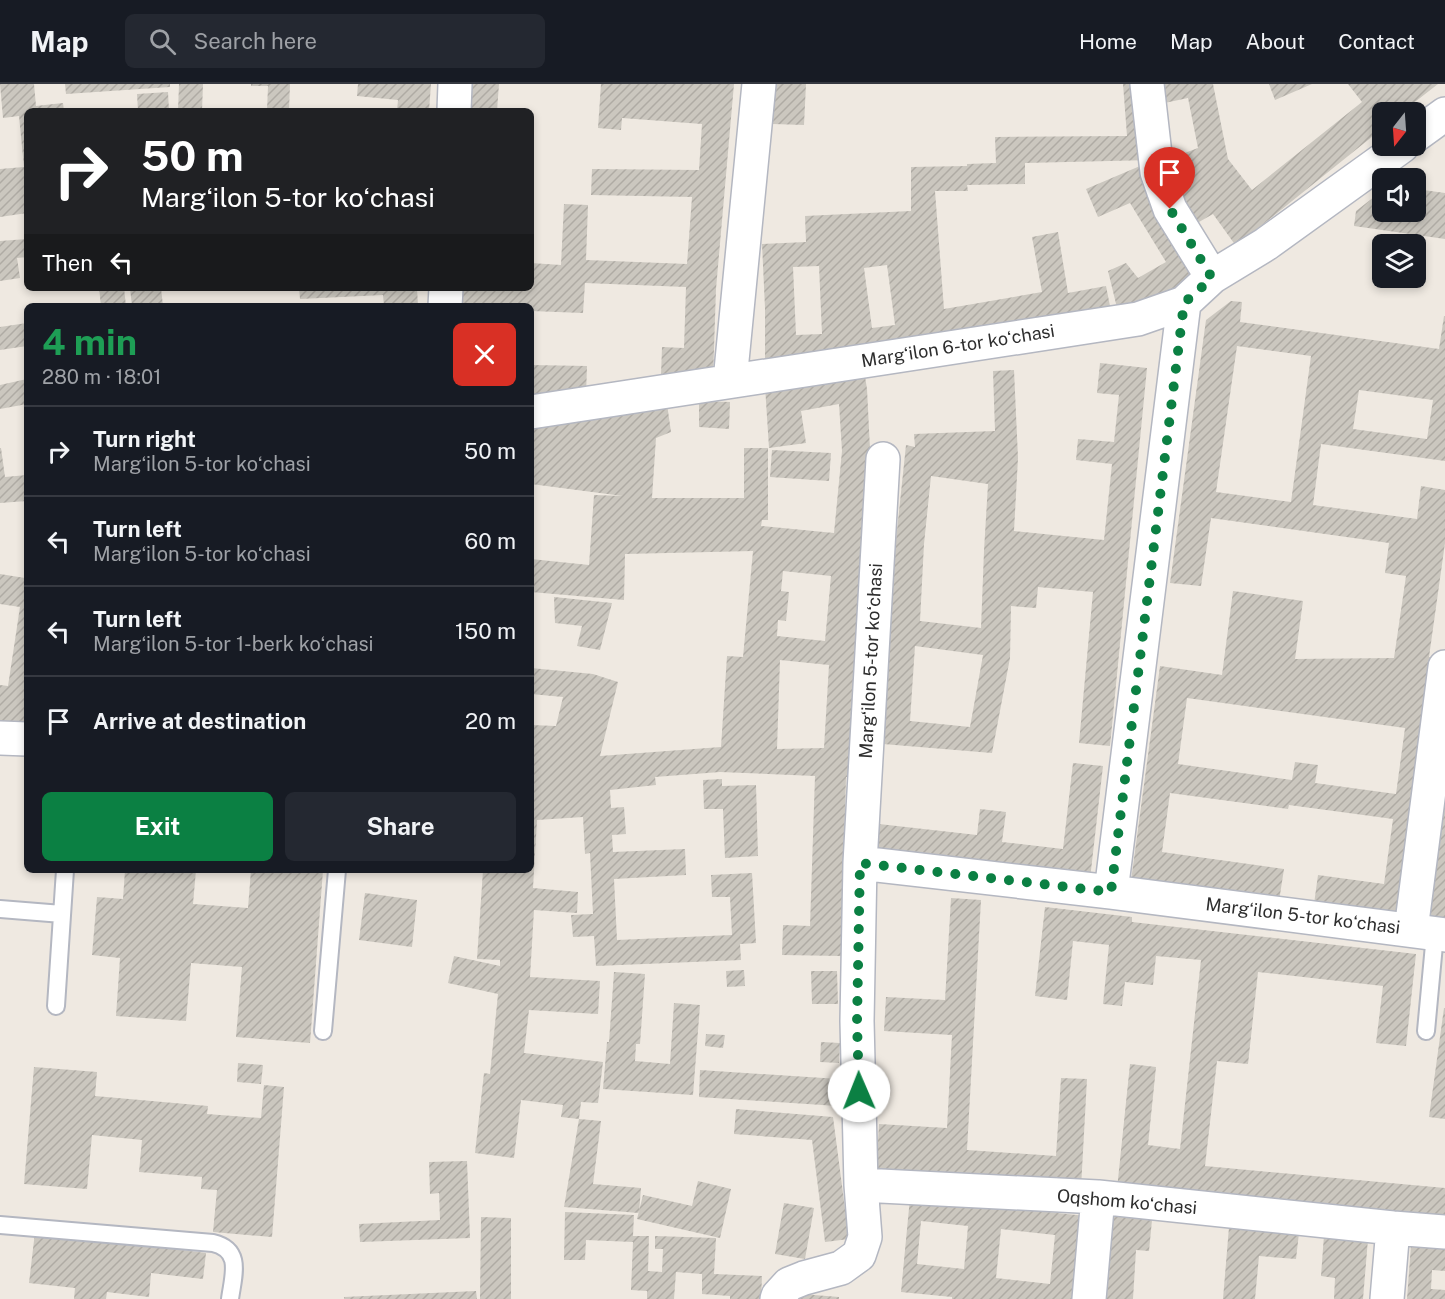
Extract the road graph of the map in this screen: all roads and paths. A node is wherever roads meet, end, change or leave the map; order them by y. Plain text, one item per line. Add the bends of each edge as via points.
1 (456, 84) edge
2 (759, 84) edge
3 (1147, 84) edge
4 (454, 108) edge
5 (1445, 114) edge
6 (1426, 128) edge
7 (1388, 156) edge
8 (1212, 278) junction
9 (1184, 303) junction
10 (730, 381) junction
11 (534, 412) edge
12 (883, 459) dead end
13 (1445, 667) edge
14 (0, 738) edge
15 (24, 739) edge
16 (860, 863) junction
17 (64, 873) edge
18 (337, 873) edge
19 (1111, 892) junction
20 (0, 909) edge
21 (62, 914) junction
22 (1430, 933) edge
23 (56, 1006) dead end
24 (323, 1031) dead end
25 (1426, 1031) dead end
26 (861, 1185) junction
27 (1098, 1197) junction
28 (0, 1225) edge
29 (1394, 1228) junction
30 (1445, 1232) edge
31 (230, 1299) edge
32 (777, 1299) edge
33 (1089, 1299) edge
34 (1387, 1299) edge

1 - 4 street
2 - 10 street
3 - 8 street via 1157,172 1170,209
5 - 6 street
7 - 8 street
8 - 9 street
9 - 10 street, Margʻilon 6-tor koʻchasi via 1138,319
9 - 19 street
10 - 11 street, Margʻilon 6-tor koʻchasi
12 - 16 street, Margʻilon 5-tor koʻchasi
13 - 22 street, Margʻilon 5-tor koʻchasi
14 - 15 street
16 - 19 street, Margʻilon 5-tor koʻchasi
16 - 26 street, Margʻilon 5-tor koʻchasi via 857,1022
17 - 21 lane
18 - 24 lane
19 - 22 street, Margʻilon 5-tor koʻchasi
20 - 21 lane
21 - 23 lane
22 - 25 lane
26 - 27 street, Oqshom koʻchasi
26 - 32 street, Margʻilon 5-tor koʻchasi via 865,1237 859,1255 841,1268 789,1284
27 - 29 street, Oqshom koʻchasi
27 - 33 street
28 - 31 lane via 221,1245 234,1258
29 - 30 street, Oqshom koʻchasi
29 - 34 street

